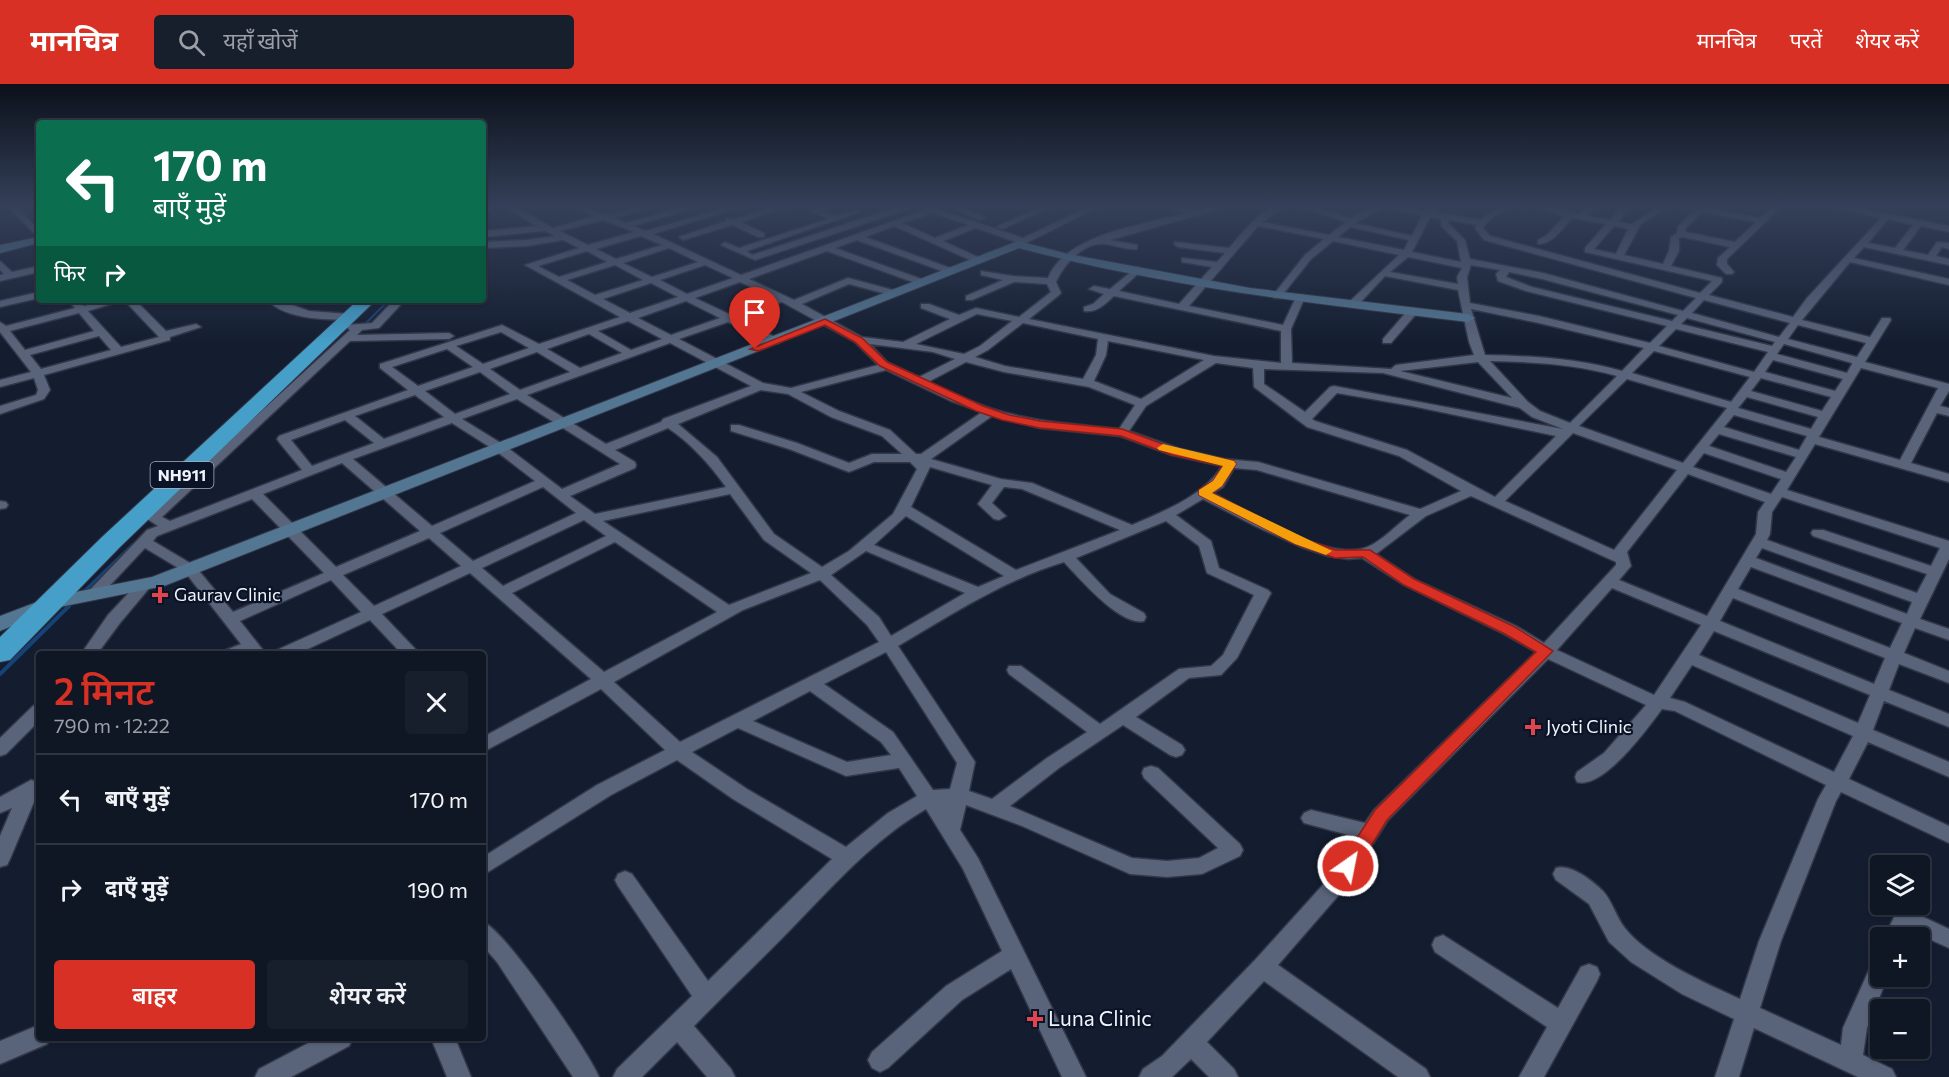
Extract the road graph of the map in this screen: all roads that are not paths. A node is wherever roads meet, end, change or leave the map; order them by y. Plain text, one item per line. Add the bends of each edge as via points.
1 (579, 251) edge
2 (592, 251) edge
3 (651, 251) edge
4 (682, 251) edge
5 (739, 251) edge
6 (771, 251) edge
7 (818, 251) edge
8 (836, 251) edge
9 (897, 251) edge
10 (952, 251) edge
11 (1001, 251) edge
12 (1050, 251) edge
13 (1079, 251) edge
14 (1233, 251) edge
15 (1315, 251) edge
16 (1399, 251) edge
17 (1463, 251) edge
18 (1532, 251) edge
19 (1595, 251) edge
20 (1624, 251) edge
21 (1674, 251) edge
22 (1729, 251) edge
23 (1856, 251) edge
24 (1899, 251) edge
25 (1934, 251) edge
26 (1407, 253) junction
27 (754, 257) junction
28 (1067, 257) junction
29 (1622, 257) junction
30 (1928, 258) junction
31 (1185, 260) dead end
32 (1848, 260) junction
33 (614, 262) junction
34 (706, 262) junction
35 (1949, 262) edge
36 (1466, 263) junction
37 (0, 264) edge
38 (1220, 265) junction
39 (776, 266) junction
40 (981, 266) junction
41 (1666, 267) junction
42 (1508, 269) junction
43 (36, 270) edge
44 (1137, 270) junction
45 (950, 271) junction
46 (1603, 271) junction
47 (1729, 272) dead end
48 (1383, 273) junction
49 (1914, 274) junction
50 (5, 277) edge
51 (742, 279) junction
52 (1013, 279) junction
53 (558, 280) junction
54 (649, 280) junction
55 (1052, 281) junction
56 (921, 282) junction
57 (1949, 282) edge
58 (1205, 283) junction
59 (1580, 286) junction
60 (1463, 288) junction
61 (1094, 289) dead end
62 (1112, 292) junction
63 (894, 293) junction
64 (36, 296) edge
65 (1277, 296) junction
66 (1300, 297) junction
67 (1703, 297) junction
68 (686, 298) junction
69 (783, 298) junction
70 (969, 298) dead end
71 (594, 299) junction
72 (75, 303) edge
73 (108, 303) edge
74 (132, 303) edge
75 (277, 303) edge
76 (366, 303) edge
77 (397, 303) edge
78 (0, 304) edge
79 (794, 304) junction
80 (1353, 304) junction
81 (925, 306) dead end
82 (1182, 307) junction
83 (1088, 309) dead end
84 (81, 310) junction
85 (1413, 311) junction
86 (1466, 312) junction
87 (1684, 315) junction
88 (628, 317) junction
89 (729, 318) junction
90 (959, 319) junction
91 (1020, 320) junction
92 (1886, 320) dead end
93 (825, 321) junction
94 (1796, 321) junction
95 (1675, 324) junction
96 (196, 327) dead end
97 (349, 327) junction
98 (1286, 329) junction
99 (589, 330) junction
100 (101, 332) junction
101 (4, 334) edge
102 (164, 335) junction
103 (1103, 337) junction
104 (670, 340) junction
105 (859, 340) junction
106 (448, 341) junction
107 (774, 341) junction
108 (1387, 341) dead end
109 (1872, 341) junction
110 (905, 345) junction
111 (1651, 347) junction
112 (537, 348) junction
113 (1776, 349) junction
114 (118, 351) junction
115 (23, 354) junction
116 (631, 354) junction
117 (966, 358) junction
118 (1481, 358) junction
119 (1214, 359) junction
120 (1858, 362) junction
121 (716, 364) junction
122 (1259, 365) junction
123 (888, 366) junction
124 (481, 367) junction
125 (1287, 367) junction
126 (1331, 368) junction
127 (1383, 370) junction
128 (580, 373) junction
129 (38, 374) junction
130 (1626, 374) junction
131 (1758, 375) junction
132 (1848, 377) junction
133 (919, 382) junction
134 (1087, 383) junction
135 (0, 384) edge
136 (760, 386) junction
137 (1324, 386) dead end
138 (1946, 388) edge
139 (416, 390) junction
140 (791, 391) junction
141 (519, 395) junction
142 (1837, 395) junction
143 (1737, 403) junction
144 (1142, 404) junction
145 (1524, 405) junction
146 (1933, 408) junction
147 (0, 410) edge
148 (990, 412) junction
149 (1949, 412) edge
150 (346, 415) junction
151 (1825, 416) junction
152 (1305, 418) junction
153 (454, 419) junction
154 (564, 423) junction
155 (667, 423) junction
156 (735, 428) dead end
157 (1717, 429) junction
158 (1567, 431) junction
159 (1122, 433) junction
160 (1813, 436) junction
161 (383, 444) junction
162 (500, 448) junction
163 (1701, 448) junction
164 (606, 449) junction
165 (1803, 455) junction
166 (344, 458) junction
167 (916, 459) junction
168 (1230, 464) junction
169 (1904, 465) junction
170 (1685, 470) junction
171 (310, 471) junction
172 (1790, 477) junction
173 (1949, 478) edge
174 (544, 482) junction
175 (1000, 483) junction
176 (734, 489) junction
177 (1471, 490) junction
178 (254, 493) junction
179 (1203, 493) junction
180 (384, 494) junction
181 (560, 495) junction
182 (1777, 496) junction
183 (1497, 502) junction
184 (903, 508) junction
185 (1420, 513) junction
186 (1167, 515) junction
187 (999, 516) dead end
188 (590, 517) junction
189 (169, 526) junction
190 (290, 530) junction
191 (1132, 530) junction
192 (430, 533) junction
193 (1818, 533) dead end
194 (617, 536) junction
195 (144, 542) junction
196 (1758, 542) junction
197 (865, 546) junction
198 (1948, 546) edge
199 (1365, 553) junction
200 (1067, 558) junction
201 (1623, 560) junction
202 (1747, 560) junction
203 (471, 567) junction
204 (190, 569) junction
205 (1935, 572) junction
206 (334, 573) junction
207 (822, 574) junction
208 (1015, 576) junction
209 (1610, 582) junction
210 (143, 586) junction
211 (1729, 591) junction
212 (500, 592) junction
213 (978, 593) junction
214 (94, 594) junction
215 (1921, 600) junction
216 (50, 603) junction
217 (373, 612) junction
218 (728, 612) junction
219 (1138, 617) dead end
220 (230, 619) junction
221 (1911, 621) junction
222 (1709, 622) junction
223 (0, 624) edge
224 (1949, 635) edge
225 (887, 645) junction
226 (254, 650) edge
227 (91, 651) edge
228 (289, 651) edge
229 (409, 651) edge
230 (1546, 651) junction
231 (0, 653) edge
232 (1894, 656) junction
233 (1688, 657) junction
234 (1015, 670) dead end
235 (1949, 677) edge
236 (601, 680) junction
237 (811, 683) junction
238 (1879, 692) junction
239 (1658, 702) junction
240 (36, 713) edge
241 (1123, 717) junction
242 (737, 721) junction
243 (1949, 721) edge
244 (1099, 732) junction
245 (1862, 733) junction
246 (486, 738) edge
247 (0, 749) edge
248 (1176, 750) dead end
249 (678, 751) junction
250 (904, 760) junction
251 (1949, 770) edge
252 (1151, 773) dead end
253 (1584, 777) dead end
254 (1838, 783) junction
255 (34, 786) edge
256 (959, 795) junction
257 (928, 798) junction
258 (0, 806) edge
259 (994, 808) junction
260 (1311, 818) dead end
261 (950, 831) junction
262 (1370, 832) junction
263 (1949, 835) edge
264 (847, 858) junction
265 (0, 859) edge
266 (486, 865) edge
267 (1563, 874) dead end
268 (625, 880) dead end
269 (1899, 927) edge
270 (1924, 927) edge
271 (1930, 930) edge
272 (486, 934) edge
273 (1949, 939) edge
274 (1443, 945) dead end
275 (1015, 955) junction
276 (1263, 967) junction
277 (1589, 974) dead end
278 (1873, 987) edge
279 (706, 998) junction
280 (1748, 1012) junction
281 (1562, 1023) junction
282 (678, 1025) junction
283 (36, 1037) edge
284 (335, 1041) edge
285 (444, 1041) edge
286 (1190, 1042) junction
287 (0, 1053) edge
288 (880, 1060) dead end
289 (1850, 1060) junction
290 (267, 1077) edge
291 (459, 1077) edge
292 (587, 1077) edge
293 (625, 1077) edge
294 (723, 1077) edge
295 (1074, 1077) edge
296 (1151, 1077) edge
297 (1226, 1077) edge
298 (1418, 1077) edge
299 (1532, 1077) edge
300 (1727, 1077) edge
301 (1884, 1077) edge

1 - 53 street via 530,265
2 - 33 street
3 - 33 street
4 - 34 street
5 - 27 street
6 - 27 street
7 - 39 street
8 - 56 street
9 - 45 street
10 - 40 street
11 - 40 street
12 - 28 street
13 - 28 street
14 - 38 street
15 - 65 street
16 - 26 street
17 - 36 street
18 - 46 street
19 - 29 street
20 - 29 street
21 - 41 street
22 - 47 street via 1722,265
23 - 32 street
24 - 30 street
25 - 30 street
26 - 36 street
26 - 48 street
27 - 39 street
28 - 44 street
28 - 55 street via 1058,265
29 - 41 street
29 - 46 street
30 - 35 street
30 - 49 street
31 - 38 street
32 - 49 street
32 - 94 street
33 - 53 street
33 - 54 street
34 - 51 street
34 - 54 street
36 - 42 street
36 - 60 street
37 - 50 street
38 - 58 street
39 - 51 street
40 - 45 street
40 - 52 street
41 - 67 street via 1719,280
42 - 59 street
42 - 95 street via 1501,279 1528,289
43 - 50 street
44 - 58 street
44 - 62 street
45 - 56 street
46 - 59 street
46 - 67 street
48 - 60 street
48 - 80 street
49 - 57 street
51 - 68 street
51 - 69 street
52 - 55 street
52 - 70 street
53 - 71 street
54 - 68 street
54 - 71 street
55 - 91 street via 1056,293
56 - 63 street
58 - 65 street
58 - 82 street
59 - 87 street
60 - 86 street
61 - 62 street
62 - 82 street
62 - 83 street
63 - 79 street via 848,281
63 - 93 street
64 - 78 street
65 - 66 street
66 - 80 street
66 - 98 street
67 - 87 street
67 - 94 street
68 - 88 street
68 - 89 street
69 - 79 street
69 - 89 street
71 - 88 street
72 - 84 street
73 - 84 street
74 - 102 street
75 - 97 street
76 - 97 highway, NH911
77 - 97 street via 375,326
79 - 93 street
80 - 85 street
81 - 90 street
82 - 98 street
84 - 100 street
84 - 101 street
85 - 86 street
85 - 108 street
86 - 111 street via 1516,314
86 - 118 street
87 - 95 street
87 - 113 street
88 - 99 street
88 - 104 street
89 - 104 street
89 - 107 street
90 - 91 street via 976,311
90 - 110 street
91 - 103 street
91 - 117 street
92 - 109 street
93 - 105 street
93 - 107 street
94 - 109 street
94 - 113 street
95 - 111 street
95 - 113 street
96 - 102 street
97 - 106 street
97 - 189 street via 153,518
97 - 216 highway, NH911 via 111,542
98 - 125 street
99 - 112 street
99 - 116 street
100 - 114 street
100 - 115 street
101 - 115 street
102 - 114 street via 166,338
103 - 119 street
103 - 134 street via 1101,355
104 - 116 street
104 - 121 street
105 - 110 street
105 - 123 street
106 - 112 street via 502,327
106 - 124 street
106 - 139 street via 384,366
107 - 121 street
109 - 120 street
110 - 117 street
111 - 130 street
111 - 131 street
112 - 124 street
112 - 128 street
113 - 120 street
113 - 131 street
113 - 132 street
114 - 129 street
115 - 129 street
116 - 128 street
117 - 133 street
117 - 134 street
118 - 127 street
118 - 130 street via 1587,364
118 - 145 street
119 - 122 street
119 - 144 street
120 - 132 street
120 - 138 street
121 - 136 street
121 - 154 street
122 - 125 street
122 - 152 street via 1258,385
123 - 133 street
123 - 140 street
124 - 139 street
124 - 141 street
125 - 126 street
126 - 127 street
126 - 137 street
127 - 145 street
128 - 141 street
129 - 135 street
129 - 147 street via 44,390 40,397
130 - 143 street
130 - 158 street
131 - 142 street
131 - 143 street
132 - 142 street
133 - 148 street
134 - 144 street
136 - 140 street
136 - 155 street
138 - 146 street
139 - 150 street
139 - 153 street
140 - 167 street via 835,414 886,433
141 - 153 street
141 - 154 street
142 - 151 street
143 - 151 street
143 - 157 street
143 - 160 street
144 - 159 street
145 - 158 street
146 - 149 street
146 - 169 street
148 - 159 street via 1040,424
148 - 167 street via 924,458
150 - 161 street
150 - 171 street via 283,439
151 - 160 street
152 - 158 street via 1334,389
152 - 177 street via 1311,424 1403,453
153 - 161 street
153 - 162 street
154 - 162 street
154 - 164 street
155 - 164 street
155 - 176 street via 684,433 712,460
156 - 167 street via 849,468 872,458
157 - 163 street
157 - 165 street
158 - 170 street
158 - 183 street
159 - 168 street via 1176,452
160 - 165 street
160 - 169 street
161 - 166 street
162 - 174 street
162 - 180 street
163 - 170 street
163 - 172 street
164 - 181 street via 630,465
165 - 172 street
166 - 171 street
166 - 180 street
167 - 175 street
167 - 184 street via 924,468
168 - 179 street via 1218,484
168 - 185 street via 1258,466
169 - 173 street
170 - 182 street
170 - 201 street via 1620,552
171 - 178 street
172 - 182 street
174 - 181 street
174 - 192 street
175 - 187 street via 985,504
175 - 191 street via 1032,486 1060,502
176 - 188 street
176 - 207 street via 769,537
177 - 183 street
177 - 185 street
178 - 189 street
178 - 190 street
179 - 186 street
179 - 199 street via 1300,542 1335,554
180 - 190 street
180 - 192 street
181 - 188 street
182 - 196 street via 1765,512 1763,534
182 - 198 street
183 - 201 street
184 - 197 street
184 - 208 street
185 - 199 street
186 - 191 street
186 - 241 street via 1206,544 1212,570 1263,593 1229,658 1215,671 1185,673
188 - 194 street
188 - 203 street
189 - 195 street via 152,533
190 - 204 street
190 - 206 street
191 - 200 street
192 - 203 street
192 - 206 street
193 - 205 street
194 - 212 street
194 - 218 street
195 - 204 street
195 - 214 street
196 - 202 street
196 - 215 street
197 - 207 street
197 - 213 street
198 - 205 street
199 - 230 street via 1409,582
200 - 208 street
200 - 219 street via 1105,597
201 - 209 street via 1624,566
202 - 211 street
202 - 221 street
203 - 212 street
203 - 217 street
204 - 210 street
204 - 220 street
205 - 215 street
206 - 217 street
206 - 220 street
207 - 218 street
207 - 225 street via 873,621
208 - 213 street
209 - 222 street
209 - 230 street
210 - 214 street
210 - 227 street
211 - 222 street
211 - 232 street
212 - 236 street
213 - 225 street
214 - 216 street
215 - 221 street
216 - 223 street
216 - 231 highway, NH911
217 - 228 street
217 - 229 street
218 - 236 street
220 - 226 street
221 - 224 street
221 - 232 street
222 - 233 street
222 - 238 street
225 - 237 street
225 - 256 street via 966,762
230 - 239 street
230 - 262 street via 1381,815
232 - 235 street
232 - 238 street
233 - 239 street
233 - 245 street
234 - 244 street
236 - 246 street
236 - 249 street
237 - 242 street
237 - 250 street via 887,737
238 - 243 street
238 - 245 street
239 - 253 street via 1609,760
239 - 254 street via 1679,706
240 - 247 street
241 - 244 street
241 - 248 street
242 - 249 street
242 - 250 street via 846,770
244 - 259 street
245 - 251 street
245 - 254 street
249 - 264 street via 740,794
249 - 266 street via 604,790
250 - 257 street
252 - 259 street via 1233,850 1202,866 1167,870 1130,866
254 - 263 street
254 - 280 street via 1827,799 1770,941
255 - 258 street
255 - 265 street
256 - 257 street
256 - 259 street
256 - 261 street
257 - 261 street
257 - 264 street via 895,818
260 - 262 street
261 - 275 street via 972,864
262 - 276 street via 1337,883
264 - 279 street
267 - 280 street via 1596,898 1617,934 1639,955 1690,987
268 - 279 street
269 - 270 street via 1904,917
271 - 273 street
272 - 292 street via 505,955
274 - 281 street
275 - 288 street via 954,993
275 - 295 street
276 - 286 street
276 - 298 street
277 - 281 street
278 - 289 street via 1855,1028
279 - 282 street
280 - 289 street
280 - 300 street
281 - 299 street
282 - 293 street
282 - 294 street
283 - 287 street
284 - 290 street
285 - 291 street
286 - 296 street via 1170,1064
286 - 297 street
289 - 301 street

